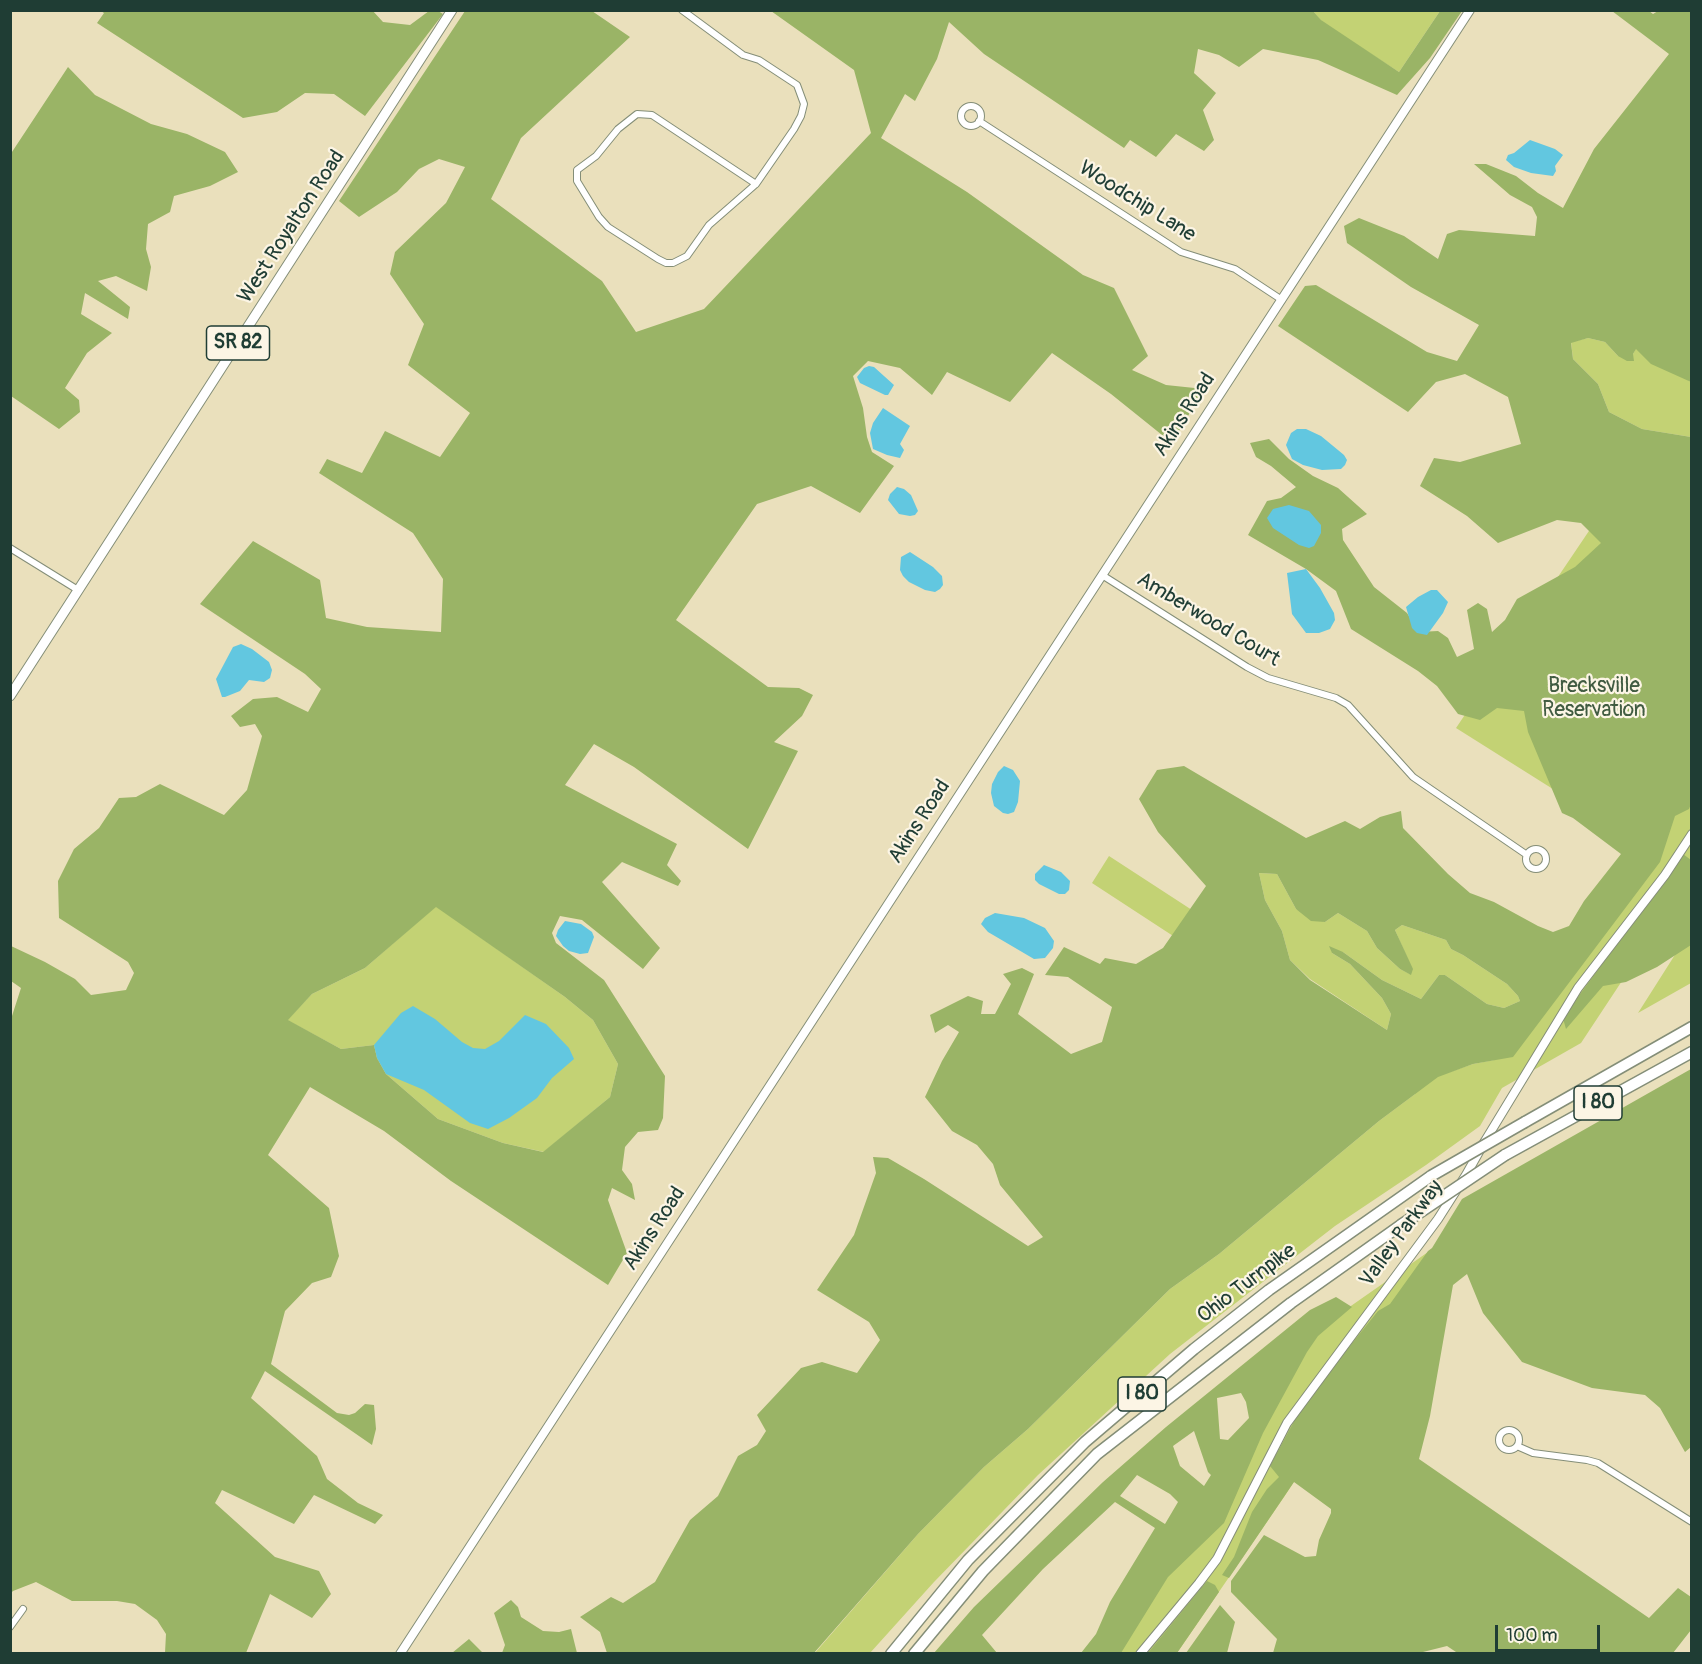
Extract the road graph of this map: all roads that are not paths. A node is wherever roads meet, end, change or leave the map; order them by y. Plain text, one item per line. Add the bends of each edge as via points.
1 (452, 10) edge
2 (682, 10) edge
3 (1470, 10) edge
4 (979, 122) dead end
5 (756, 184) junction
6 (1282, 300) junction
7 (10, 548) edge
8 (1102, 574) junction
9 (78, 590) junction
10 (10, 696) edge
11 (1692, 834) edge
12 (1527, 855) dead end
13 (1692, 1027) edge
14 (1692, 1052) edge
15 (1517, 1446) dead end
16 (1692, 1522) edge
17 (22, 1609) dead end
18 (10, 1628) edge
19 (400, 1653) edge
20 (891, 1653) edge
21 (914, 1653) edge
22 (1140, 1653) edge

1 - 9 main road, West Royalton Road / SR 82
2 - 5 street via 743,55 787,77 803,97 794,129
3 - 6 street, Akins Road
4 - 6 street, Woodchip Lane via 1181,252 1234,269
5 - 5 street via 652,115 637,114 626,121 596,156 577,170 577,181 599,218 666,263 687,256 709,225
6 - 8 street, Akins Road
7 - 9 street
8 - 12 street, Amberwood Court via 1247,667 1348,705 1413,777
8 - 19 street, Akins Road
9 - 10 main road, West Royalton Road / SR 82
11 - 22 street, Valley Parkway via 1578,988 1437,1219 1287,1423 1216,1559
13 - 20 highway, Ohio Turnpike / I 80, bridge via 1431,1176 1269,1290 1085,1442 968,1560
14 - 21 highway, Ohio Turnpike / I 80, bridge via 1505,1155 1291,1303 1097,1454 983,1571
15 - 16 street via 1533,1453 1598,1463
17 - 18 street

